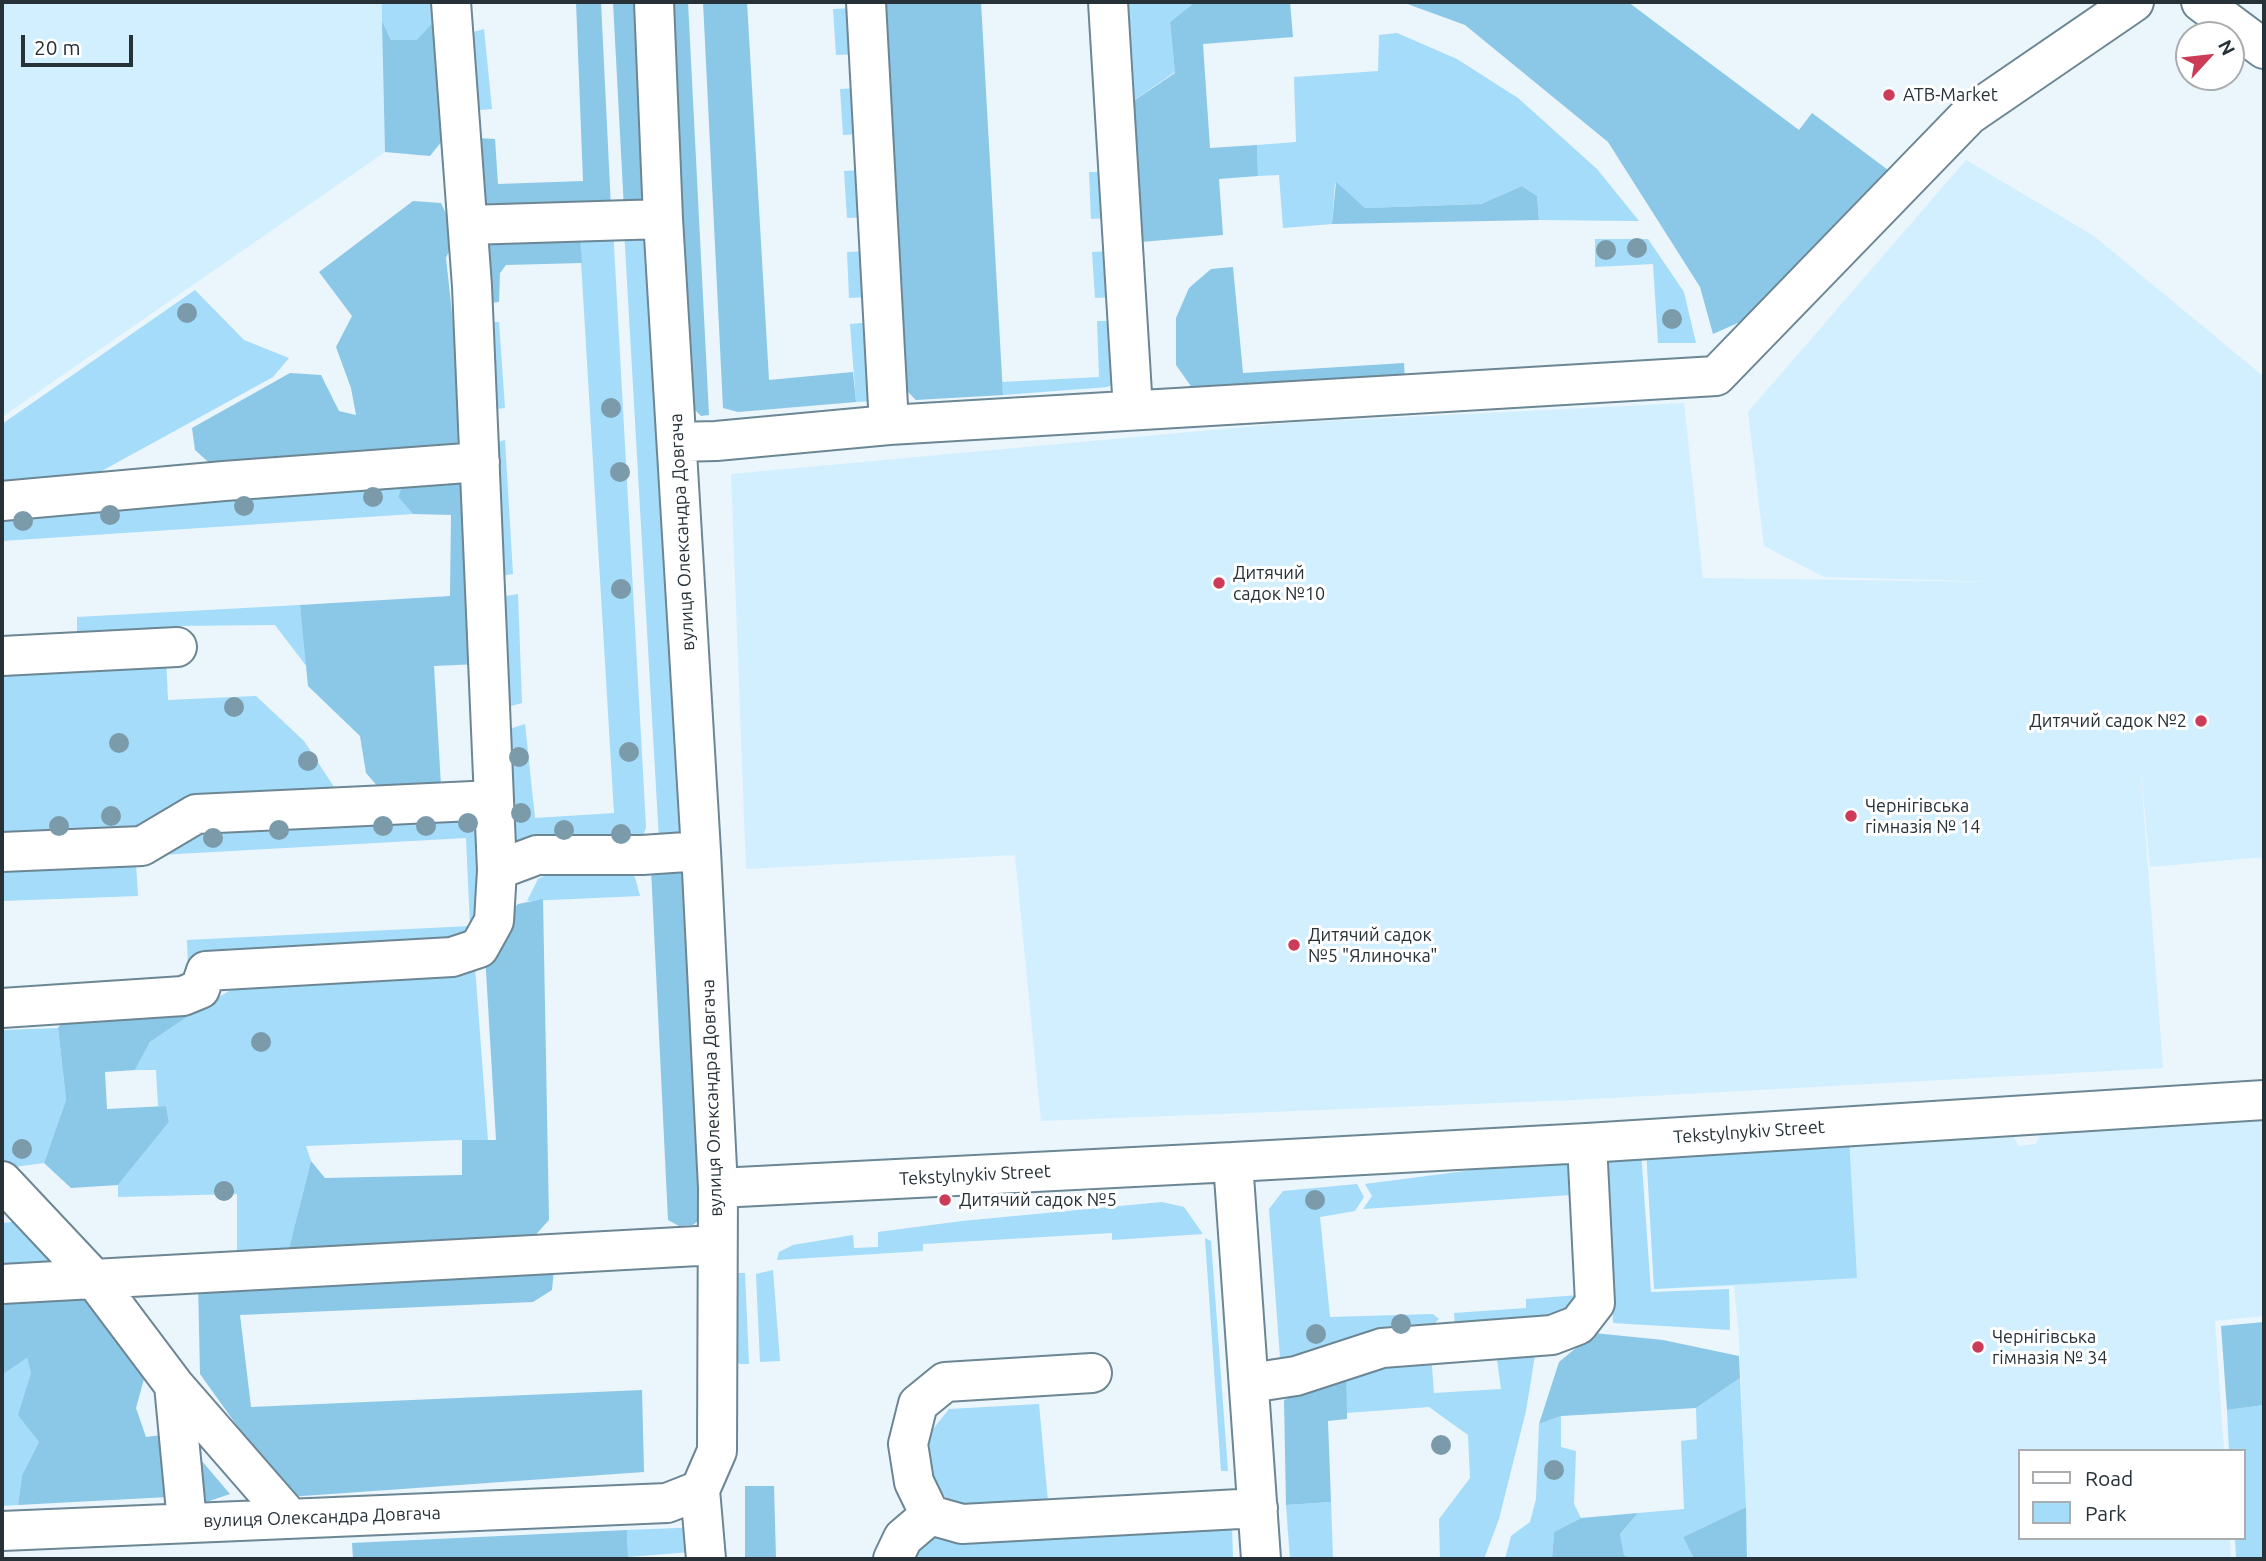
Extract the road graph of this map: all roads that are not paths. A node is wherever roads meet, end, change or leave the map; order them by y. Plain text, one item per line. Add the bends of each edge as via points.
1 (451, 2) edge
2 (654, 2) edge
3 (866, 2) edge
4 (1108, 2) edge
5 (2134, 2) edge
6 (2201, 2) edge
7 (2264, 49) edge
8 (663, 219) junction
9 (468, 225) junction
10 (1133, 410) junction
11 (889, 425) junction
12 (677, 442) junction
13 (480, 461) junction
14 (2, 501) edge
15 (177, 647) dead end
16 (2, 656) edge
17 (494, 800) junction
18 (701, 851) junction
19 (2, 852) edge
20 (497, 870) junction
21 (2, 1008) edge
22 (2264, 1100) edge
23 (1587, 1143) junction
24 (1233, 1162) junction
25 (2, 1181) edge
26 (718, 1188) junction
27 (716, 1245) junction
28 (95, 1280) junction
29 (2, 1284) edge
30 (1093, 1373) dead end
31 (1250, 1383) junction
32 (174, 1385) junction
33 (700, 1490) junction
34 (1258, 1508) junction
35 (930, 1515) junction
36 (289, 1517) junction
37 (187, 1522) junction
38 (2, 1531) edge
39 (706, 1559) edge
40 (893, 1559) edge
41 (1261, 1559) edge

1 - 9 street
2 - 8 street, вулиця Олександра Довгача
3 - 11 street
4 - 10 street
5 - 10 street via 1969,115 1716,376
6 - 7 street
8 - 9 street
8 - 12 street, вулиця Олександра Довгача
9 - 13 street
10 - 11 street
11 - 12 street
12 - 18 street, вулиця Олександра Довгача
13 - 14 street
13 - 17 street
15 - 16 street
17 - 19 street via 196,814 142,846
17 - 20 street
18 - 20 street via 537,855
18 - 26 street, вулиця Олександра Довгача
20 - 21 street via 494,921 479,948 452,957 206,971 200,989 183,996
22 - 23 street, Tekstylnykiv Street
23 - 24 street, Tekstylnykiv Street
23 - 31 street via 1595,1303 1578,1325 1552,1335 1382,1348 1296,1376
24 - 26 street, Tekstylnykiv Street
24 - 31 street
25 - 28 street
26 - 27 street, вулиця Олександра Довгача
27 - 28 street
27 - 33 street, вулиця Олександра Довгача via 717,1451
28 - 29 street
28 - 32 street
30 - 35 street via 945,1382 918,1404 908,1444 914,1482
31 - 34 street
32 - 36 street
32 - 37 street
33 - 36 street, вулиця Олександра Довгача via 667,1503
33 - 39 street
34 - 35 street via 962,1524
34 - 41 street
35 - 40 street via 903,1538
36 - 37 street, вулиця Олександра Довгача
37 - 38 street, вулиця Олександра Довгача

